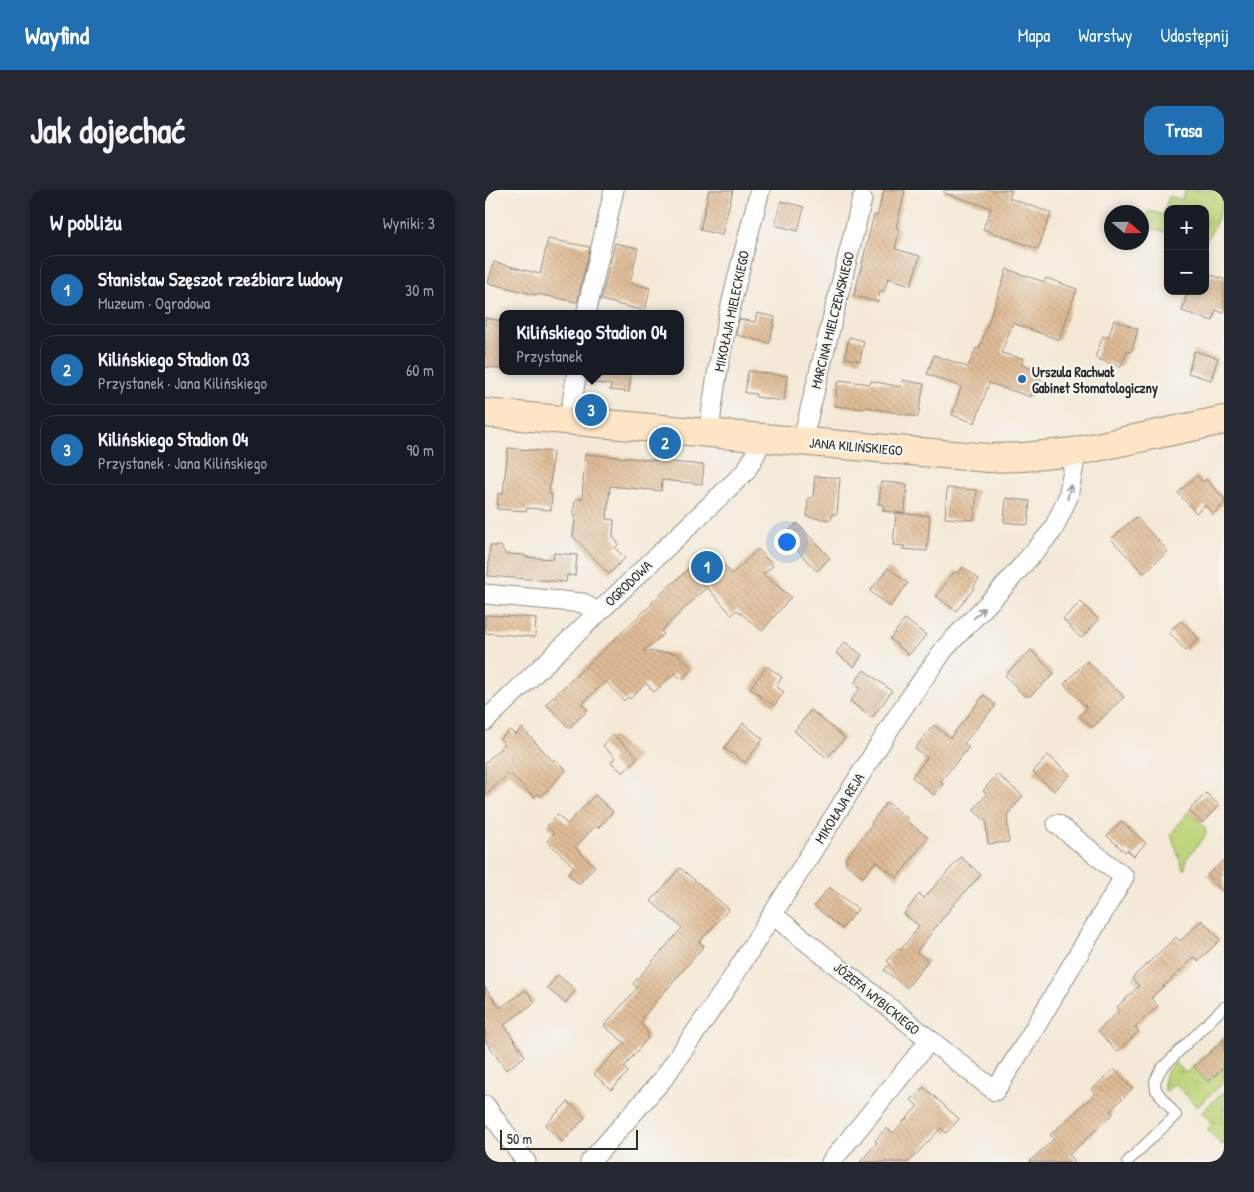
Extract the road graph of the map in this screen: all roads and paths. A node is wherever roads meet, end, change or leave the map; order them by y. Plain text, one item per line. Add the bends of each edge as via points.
1 (614, 190) edge
2 (760, 190) edge
3 (862, 199) dead end
4 (587, 310) edge
5 (576, 375) edge
6 (485, 413) edge
7 (569, 420) junction
8 (1224, 420) edge
9 (709, 434) junction
10 (758, 438) junction
11 (802, 442) junction
12 (1073, 452) junction
13 (485, 594) edge
14 (598, 613) junction
15 (485, 721) edge
16 (1057, 824) dead end
17 (773, 915) junction
18 (1224, 1008) edge
19 (930, 1040) junction
20 (485, 1105) edge
21 (526, 1162) edge
22 (590, 1162) edge
23 (831, 1162) edge
24 (1127, 1162) edge

1 - 4 street
2 - 9 street, MIKOŁAJA MIELECKIEGO via 729,310
3 - 11 street, MARCINA MIELCZEWSKIEGO
5 - 7 street
6 - 7 street, JANA KILIŃSKIEGO
7 - 9 street, JANA KILIŃSKIEGO
8 - 12 street, JANA KILIŃSKIEGO
9 - 10 street, JANA KILIŃSKIEGO
10 - 11 street, JANA KILIŃSKIEGO
10 - 14 street, OGRODOWA via 757,451 745,472
11 - 12 street, JANA KILIŃSKIEGO via 988,458
17 -> 12 street, MIKOŁAJA REJA via 900,712 945,648 1053,530 1069,497
13 - 14 street via 583,603
14 - 15 street, OGRODOWA
16 - 19 street via 1124,876 1032,1033 995,1091
17 - 19 street, JÓZEFA WYBICKIEGO
17 - 22 street, MIKOŁAJA REJA via 663,1079
18 - 24 lane via 1161,1069 1155,1081 1156,1090 1176,1115
19 - 23 street, JÓZEFA WYBICKIEGO
20 - 21 street

